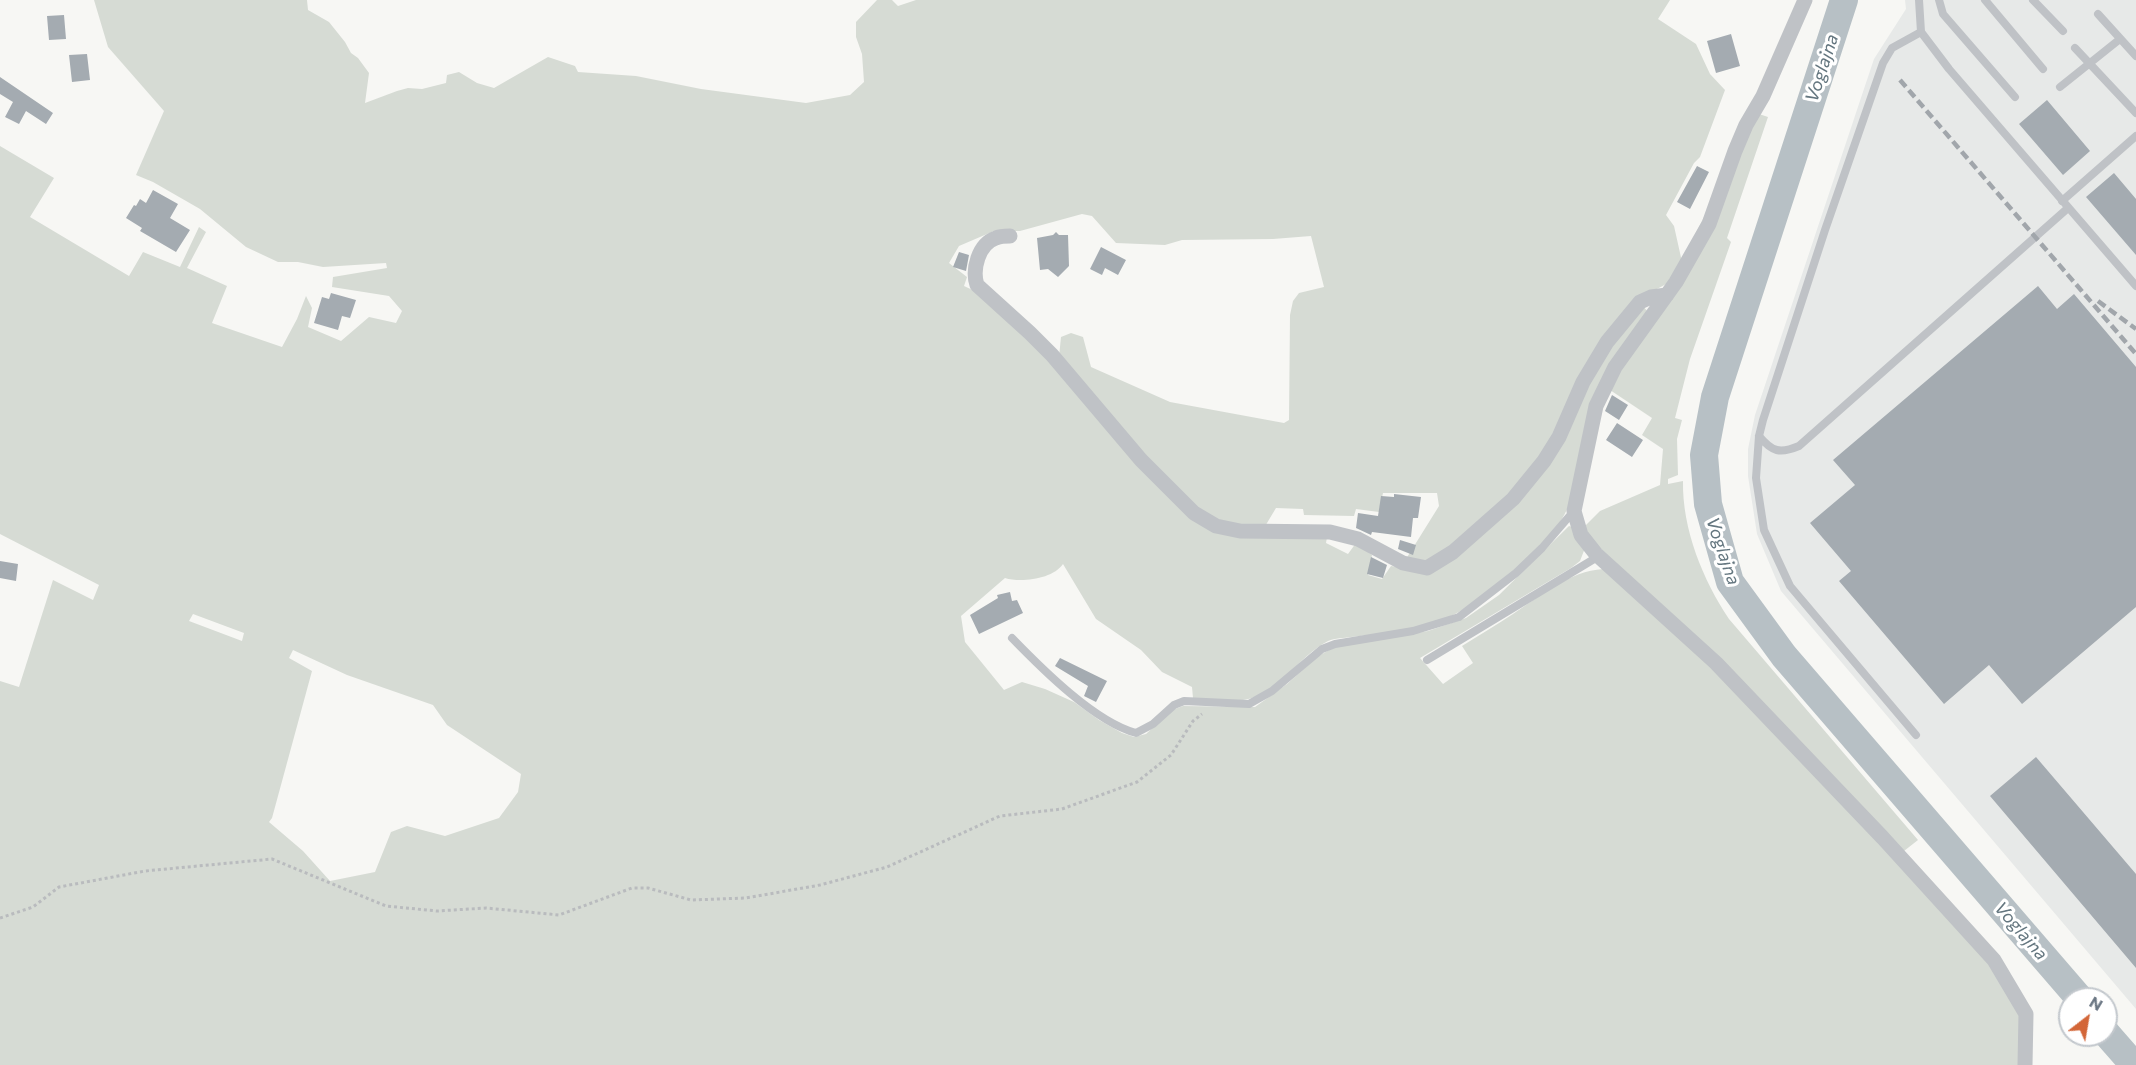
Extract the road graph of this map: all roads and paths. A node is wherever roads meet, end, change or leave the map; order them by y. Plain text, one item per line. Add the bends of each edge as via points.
1 (1804, 0) edge
2 (1919, 0) edge
3 (1939, 0) edge
4 (1985, 0) edge
5 (2033, 0) edge
6 (2098, 15) dead end
7 (2063, 31) dead end
8 (1921, 32) junction
9 (2120, 39) junction
10 (2075, 48) dead end
11 (2136, 56) edge
12 (2090, 63) junction
13 (2043, 69) dead end
14 (2060, 87) dead end
15 (2015, 97) dead end
16 (2136, 113) edge
17 (2136, 136) edge
18 (2062, 201) junction
19 (2068, 208) junction
20 (1010, 236) dead end
21 (2136, 286) edge
22 (1667, 295) junction
23 (1759, 436) junction
24 (1575, 511) junction
25 (1599, 556) junction
26 (1012, 638) dead end
27 (1427, 660) dead end
28 (1217, 704) junction
29 (1916, 735) dead end
30 (0, 918) edge
31 (2025, 1065) edge

1 - 22 street via 1763,96 1746,125 1709,224
2 - 8 lane
3 - 15 lane via 1943,14
4 - 13 lane
5 - 7 lane
6 - 9 lane
8 - 18 lane
8 - 23 lane via 1892,48 1883,63
9 - 11 lane
9 - 12 lane
10 - 12 lane
12 - 14 lane
12 - 16 lane
17 - 18 lane
18 - 19 lane
19 - 21 lane
19 - 23 lane via 1799,446 1785,452 1775,450
20 - 22 street via 994,238 978,256 977,285 1052,355 1141,460 1194,513 1216,525 1240,531 1330,532 1358,539 1403,563 1427,568 1453,552 1513,499 1559,437 1583,382 1607,342 1640,302
22 - 24 street via 1616,367 1596,406
23 - 29 lane via 1756,478 1764,530 1790,586
24 - 25 street via 1581,535
24 - 28 lane via 1516,573 1459,616 1413,631 1335,644 1322,649 1272,691 1248,704
25 - 27 lane
25 - 31 street via 1716,663 1994,960 2025,1014
26 - 28 lane via 1076,699 1121,729 1136,733 1184,702
28 - 30 path via 1193,721 1171,755 1137,782 1062,809 1000,816 887,867 820,885 746,898 691,900 648,888 632,888 559,915 486,908 437,911 386,906 272,859 145,871 59,887 33,907

